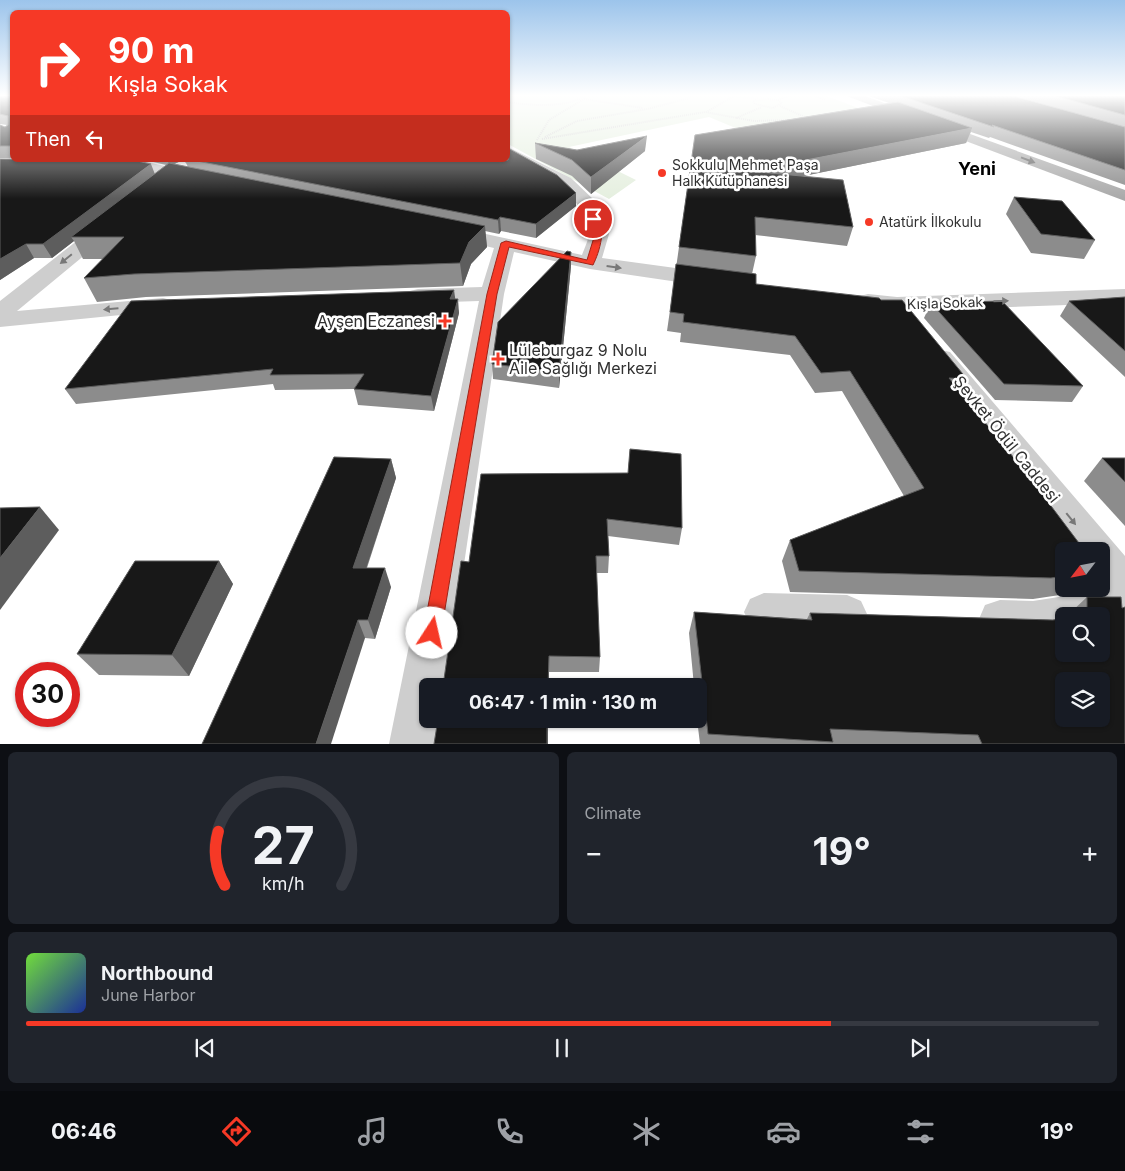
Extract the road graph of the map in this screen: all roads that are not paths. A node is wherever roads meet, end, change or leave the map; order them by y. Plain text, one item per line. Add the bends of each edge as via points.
1 (945, 130) edge
2 (510, 153) edge
3 (110, 162) edge
4 (125, 162) edge
5 (189, 162) edge
6 (98, 163) edge
7 (165, 180) junction
8 (210, 182) edge
9 (1125, 196) edge
10 (120, 216) edge
11 (430, 228) edge
12 (506, 243) junction
13 (590, 264) junction
14 (735, 283) edge
15 (492, 294) junction
16 (1125, 296) edge
17 (393, 297) edge
18 (851, 299) edge
19 (185, 304) edge
20 (897, 304) junction
21 (0, 313) edge
22 (0, 320) edge
23 (1091, 542) edge
24 (1110, 566) edge
25 (1125, 585) edge
26 (1125, 597) edge
27 (764, 612) dead end
28 (883, 616) edge
29 (963, 618) edge
30 (412, 744) edge

1 -> 9 main road
2 - 13 street via 565,182 588,204 599,234
3 - 6 street
4 - 7 street
5 - 7 street
7 - 8 street
10 -> 21 street
11 - 12 street
12 - 13 street
12 - 15 street
13 -> 14 street
15 - 17 street
15 - 30 street
20 -> 16 street, Kışla Sokak
18 - 20 street, Kışla Sokak
19 -> 22 street
20 -> 23 street, Şevket Ödül Caddesi
24 - 25 street
26 - 29 street via 1101,609 1033,620
27 - 28 street

